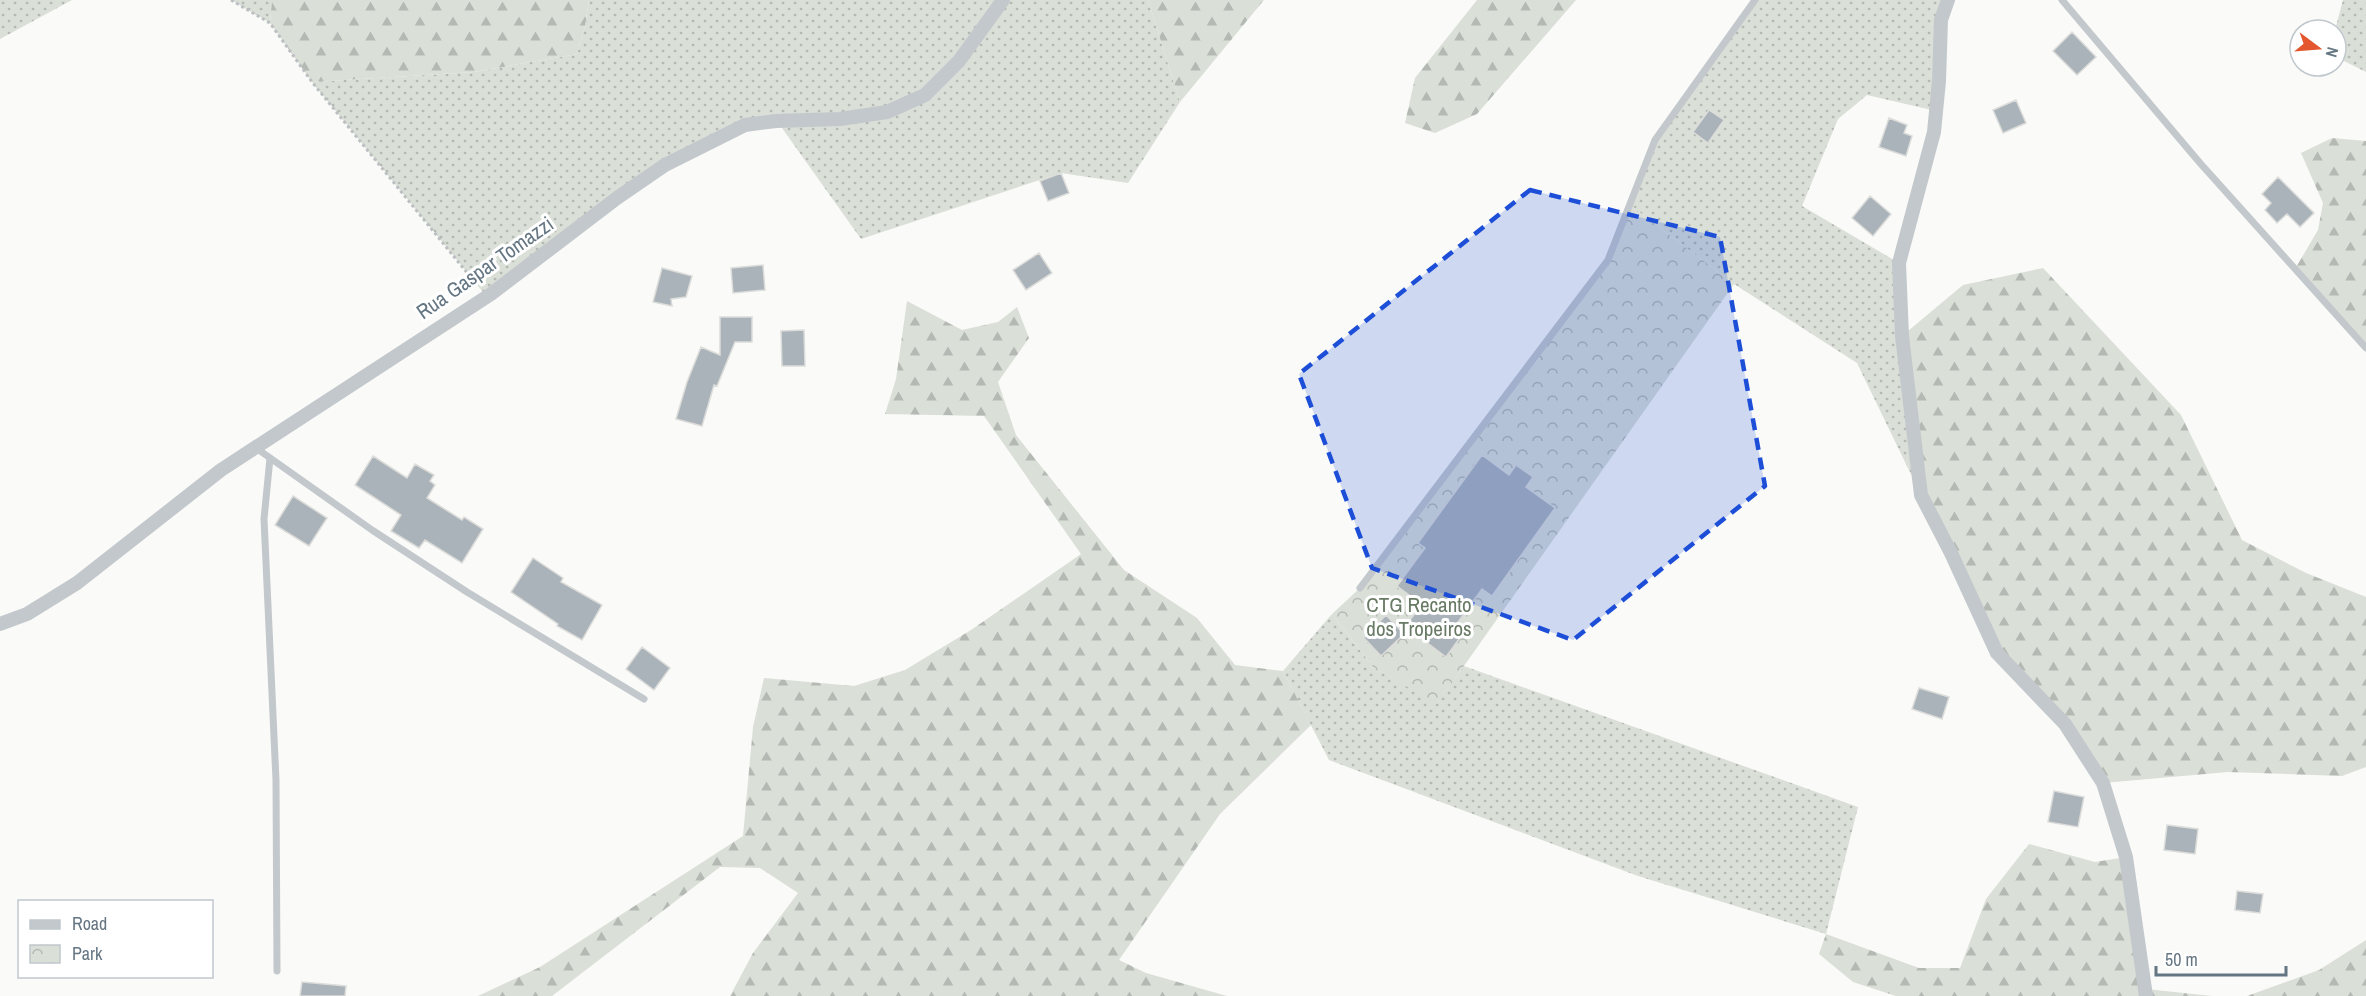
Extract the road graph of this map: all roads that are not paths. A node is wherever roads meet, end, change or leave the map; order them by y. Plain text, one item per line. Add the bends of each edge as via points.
1 (1003, 0) edge
2 (1755, 0) edge
3 (1948, 0) edge
4 (2062, 0) edge
5 (2366, 348) edge
6 (255, 447) junction
7 (270, 458) junction
8 (1360, 588) dead end
9 (0, 624) edge
10 (644, 699) dead end
11 (277, 971) dead end
12 (2146, 996) edge

1 - 6 street, Rua Gaspar Tomazzi via 959,61 925,95 887,112 840,119 745,124 722,135 665,165 487,297
2 - 8 lane via 1655,140 1608,260
3 - 12 street via 1941,20 1934,132 1899,263 1902,336 1921,495 1996,653 2065,724 2103,783 2126,857
4 - 5 lane via 2200,163
6 - 7 lane
6 - 9 street, Rua Gaspar Tomazzi via 220,470 78,583 27,614
7 - 10 lane via 467,592
7 - 11 lane via 264,519 276,780

